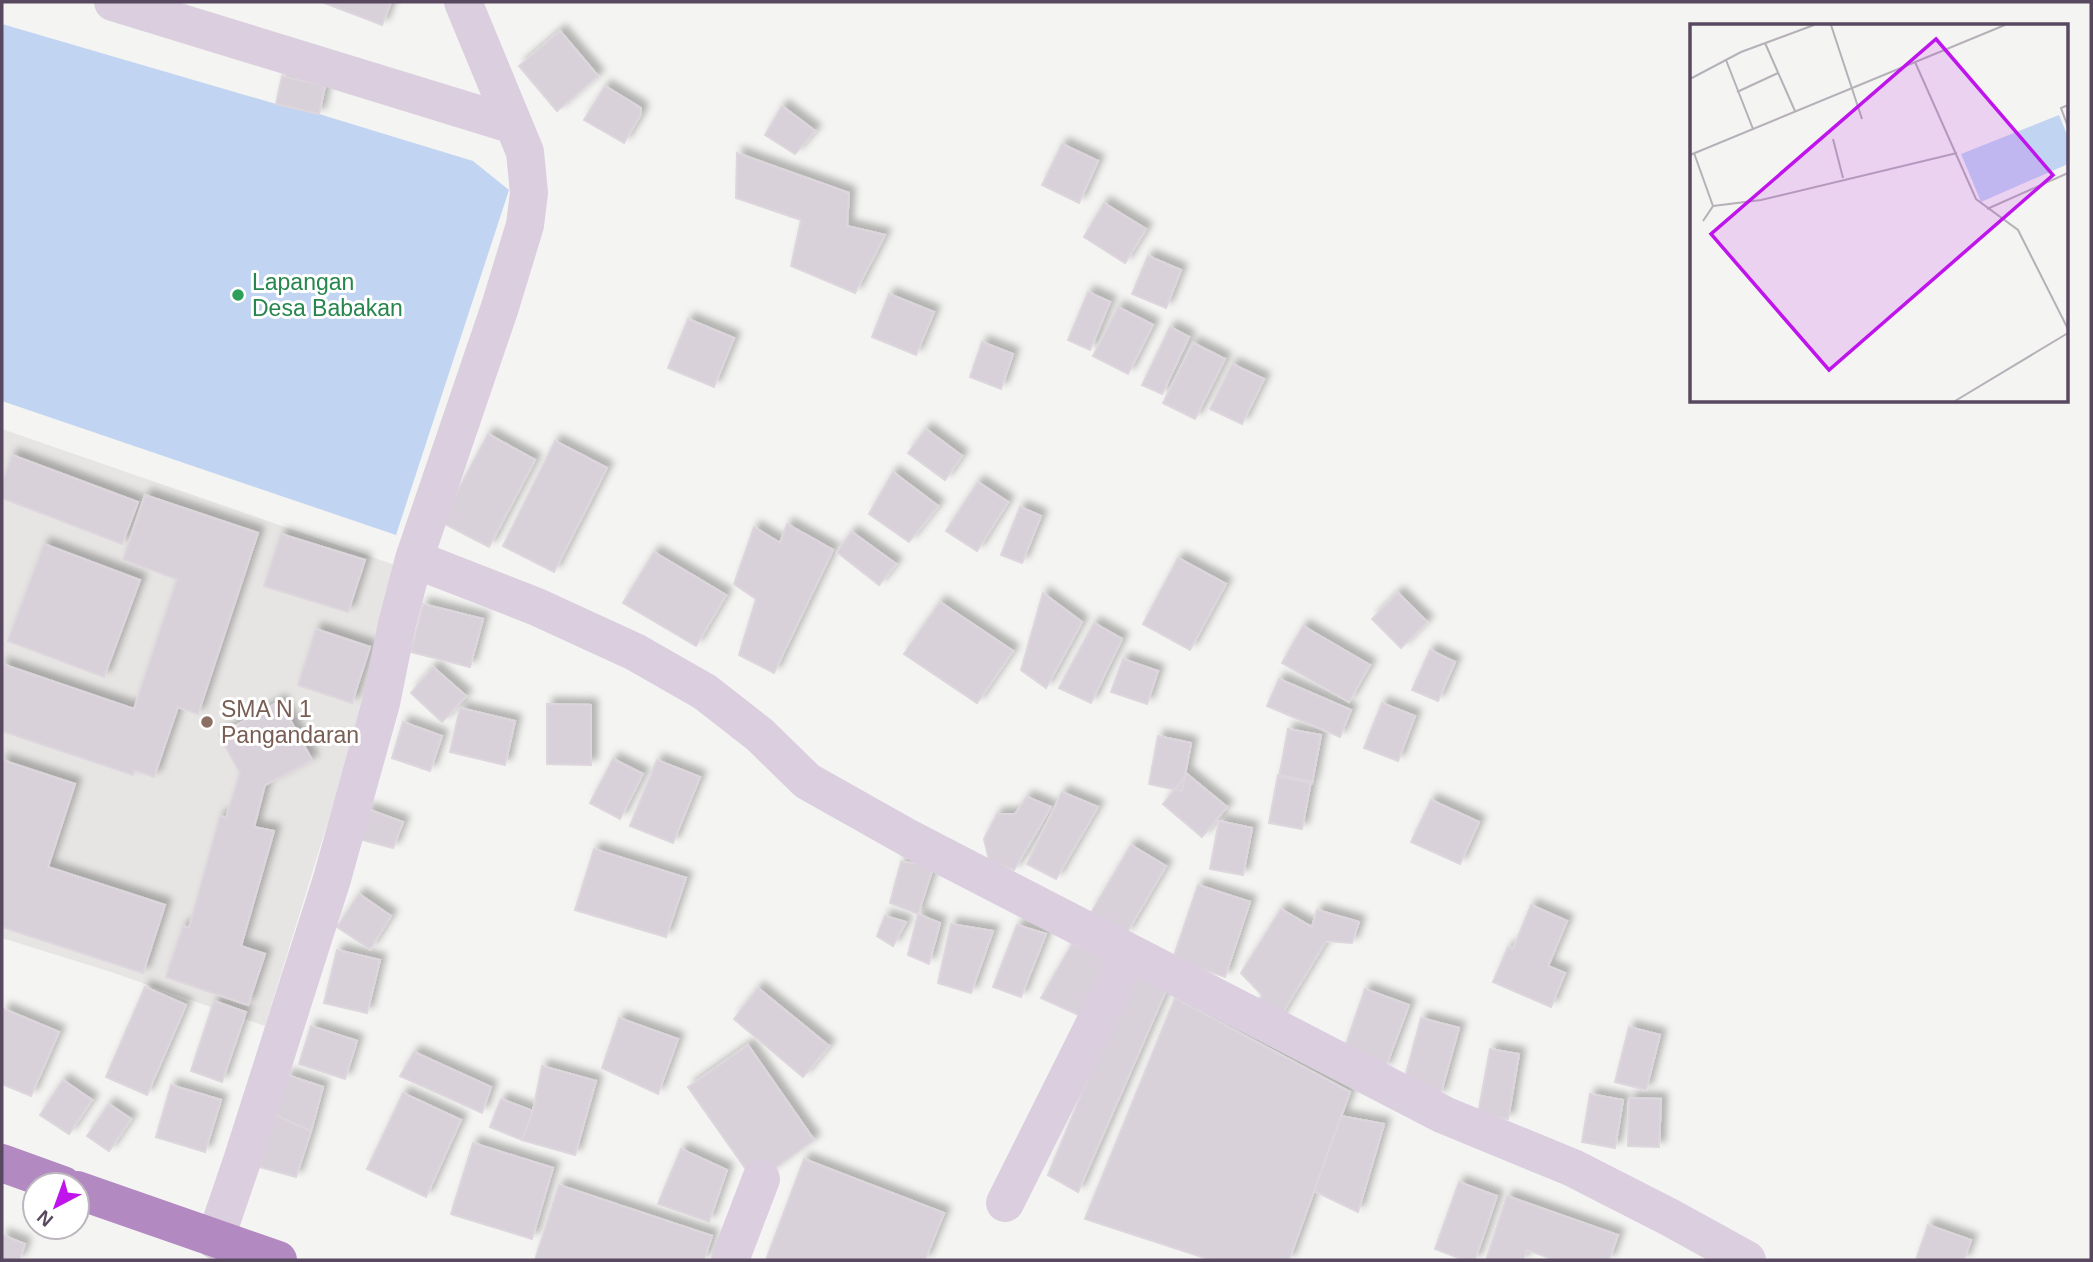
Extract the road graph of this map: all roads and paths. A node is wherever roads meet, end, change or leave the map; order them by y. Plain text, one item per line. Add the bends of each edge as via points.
1 (113, 2) edge
2 (463, 2) edge
3 (514, 125) junction
4 (414, 559) junction
5 (1130, 953) junction
6 (2, 1163) edge
7 (24, 1171) edge
8 (761, 1180) dead end
9 (91, 1195) edge
10 (1005, 1203) dead end
11 (215, 1240) junction
12 (278, 1260) edge
13 (730, 1260) edge
14 (1747, 1260) edge

1 - 3 street
2 - 3 street
3 - 4 street via 528,170 525,225
4 - 5 street via 635,652 705,692 807,780
4 - 11 street via 381,703 332,879
5 - 10 street
5 - 14 street via 1444,1115 1573,1168
6 - 7 highway
8 - 13 street
9 - 11 highway
11 - 12 highway

